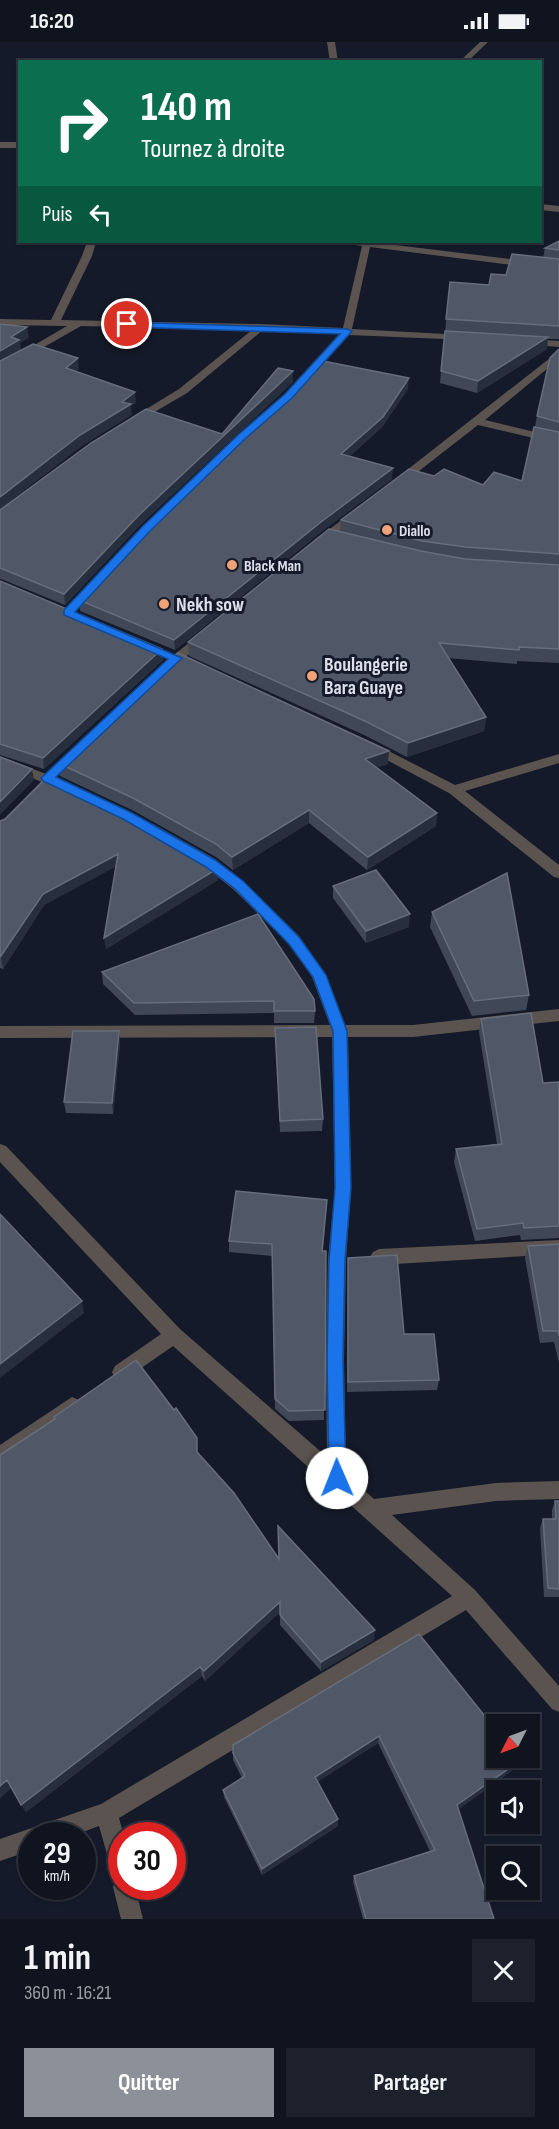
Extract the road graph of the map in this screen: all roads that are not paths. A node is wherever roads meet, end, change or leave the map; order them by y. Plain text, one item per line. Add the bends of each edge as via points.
1 (331, 42) edge
2 (484, 42) edge
3 (334, 60) edge
4 (464, 60) edge
5 (0, 145) edge
6 (18, 146) edge
7 (542, 207) edge
8 (559, 209) edge
9 (91, 243) edge
10 (367, 243) edge
11 (374, 243) edge
12 (559, 268) edge
13 (0, 322) edge
14 (54, 324) junction
15 (78, 324) junction
16 (261, 327) junction
17 (347, 331) junction
18 (478, 339) edge
19 (513, 341) edge
20 (559, 344) edge
21 (559, 354) edge
22 (0, 369) edge
23 (289, 396) edge
24 (478, 422) junction
25 (126, 427) edge
26 (559, 441) edge
27 (390, 489) edge
28 (363, 509) edge
29 (308, 550) edge
30 (116, 561) edge
31 (68, 613) edge
32 (212, 629) edge
33 (159, 674) edge
34 (358, 740) edge
35 (559, 758) edge
36 (0, 760) edge
37 (454, 789) junction
38 (77, 792) edge
39 (136, 820) edge
40 (559, 873) edge
41 (559, 1015) edge
42 (340, 1031) junction
43 (0, 1032) edge
44 (0, 1151) edge
45 (559, 1247) edge
46 (349, 1259) junction
47 (174, 1335) junction
48 (107, 1382) edge
49 (87, 1395) edge
50 (0, 1456) edge
51 (337, 1478) junction
52 (559, 1490) edge
53 (369, 1509) junction
54 (468, 1597) junction
55 (559, 1702) edge
56 (107, 1813) junction
57 (81, 1822) edge
58 (109, 1822) edge
59 (18, 1844) edge
60 (0, 1850) edge
61 (127, 1900) edge
62 (132, 1919) edge

1 - 3 street
2 - 4 street
5 - 6 street
7 - 8 street
9 - 14 street
10 - 17 street
11 - 12 street
13 - 14 street
14 - 15 street
15 - 16 street
15 - 22 street
16 - 17 street
16 - 25 street via 183,391
17 - 18 street
17 - 23 street
19 - 20 street
21 - 24 street
24 - 26 street
24 - 27 street
28 - 29 street via 331,537
30 - 31 street
32 - 33 street
34 - 37 street
35 - 37 street
36 - 38 street
37 - 40 street
39 - 42 street via 210,863 294,940 319,975
41 - 42 street via 435,1029
42 - 43 street
42 - 46 street via 343,1188
44 - 47 street
45 - 46 street
46 - 51 street via 335,1359
47 - 48 street
47 - 51 street
49 - 50 street
51 - 53 street
52 - 53 street via 495,1492
53 - 54 street
54 - 55 street
54 - 56 street
56 - 57 street
56 - 58 street
59 - 60 street
61 - 62 street

